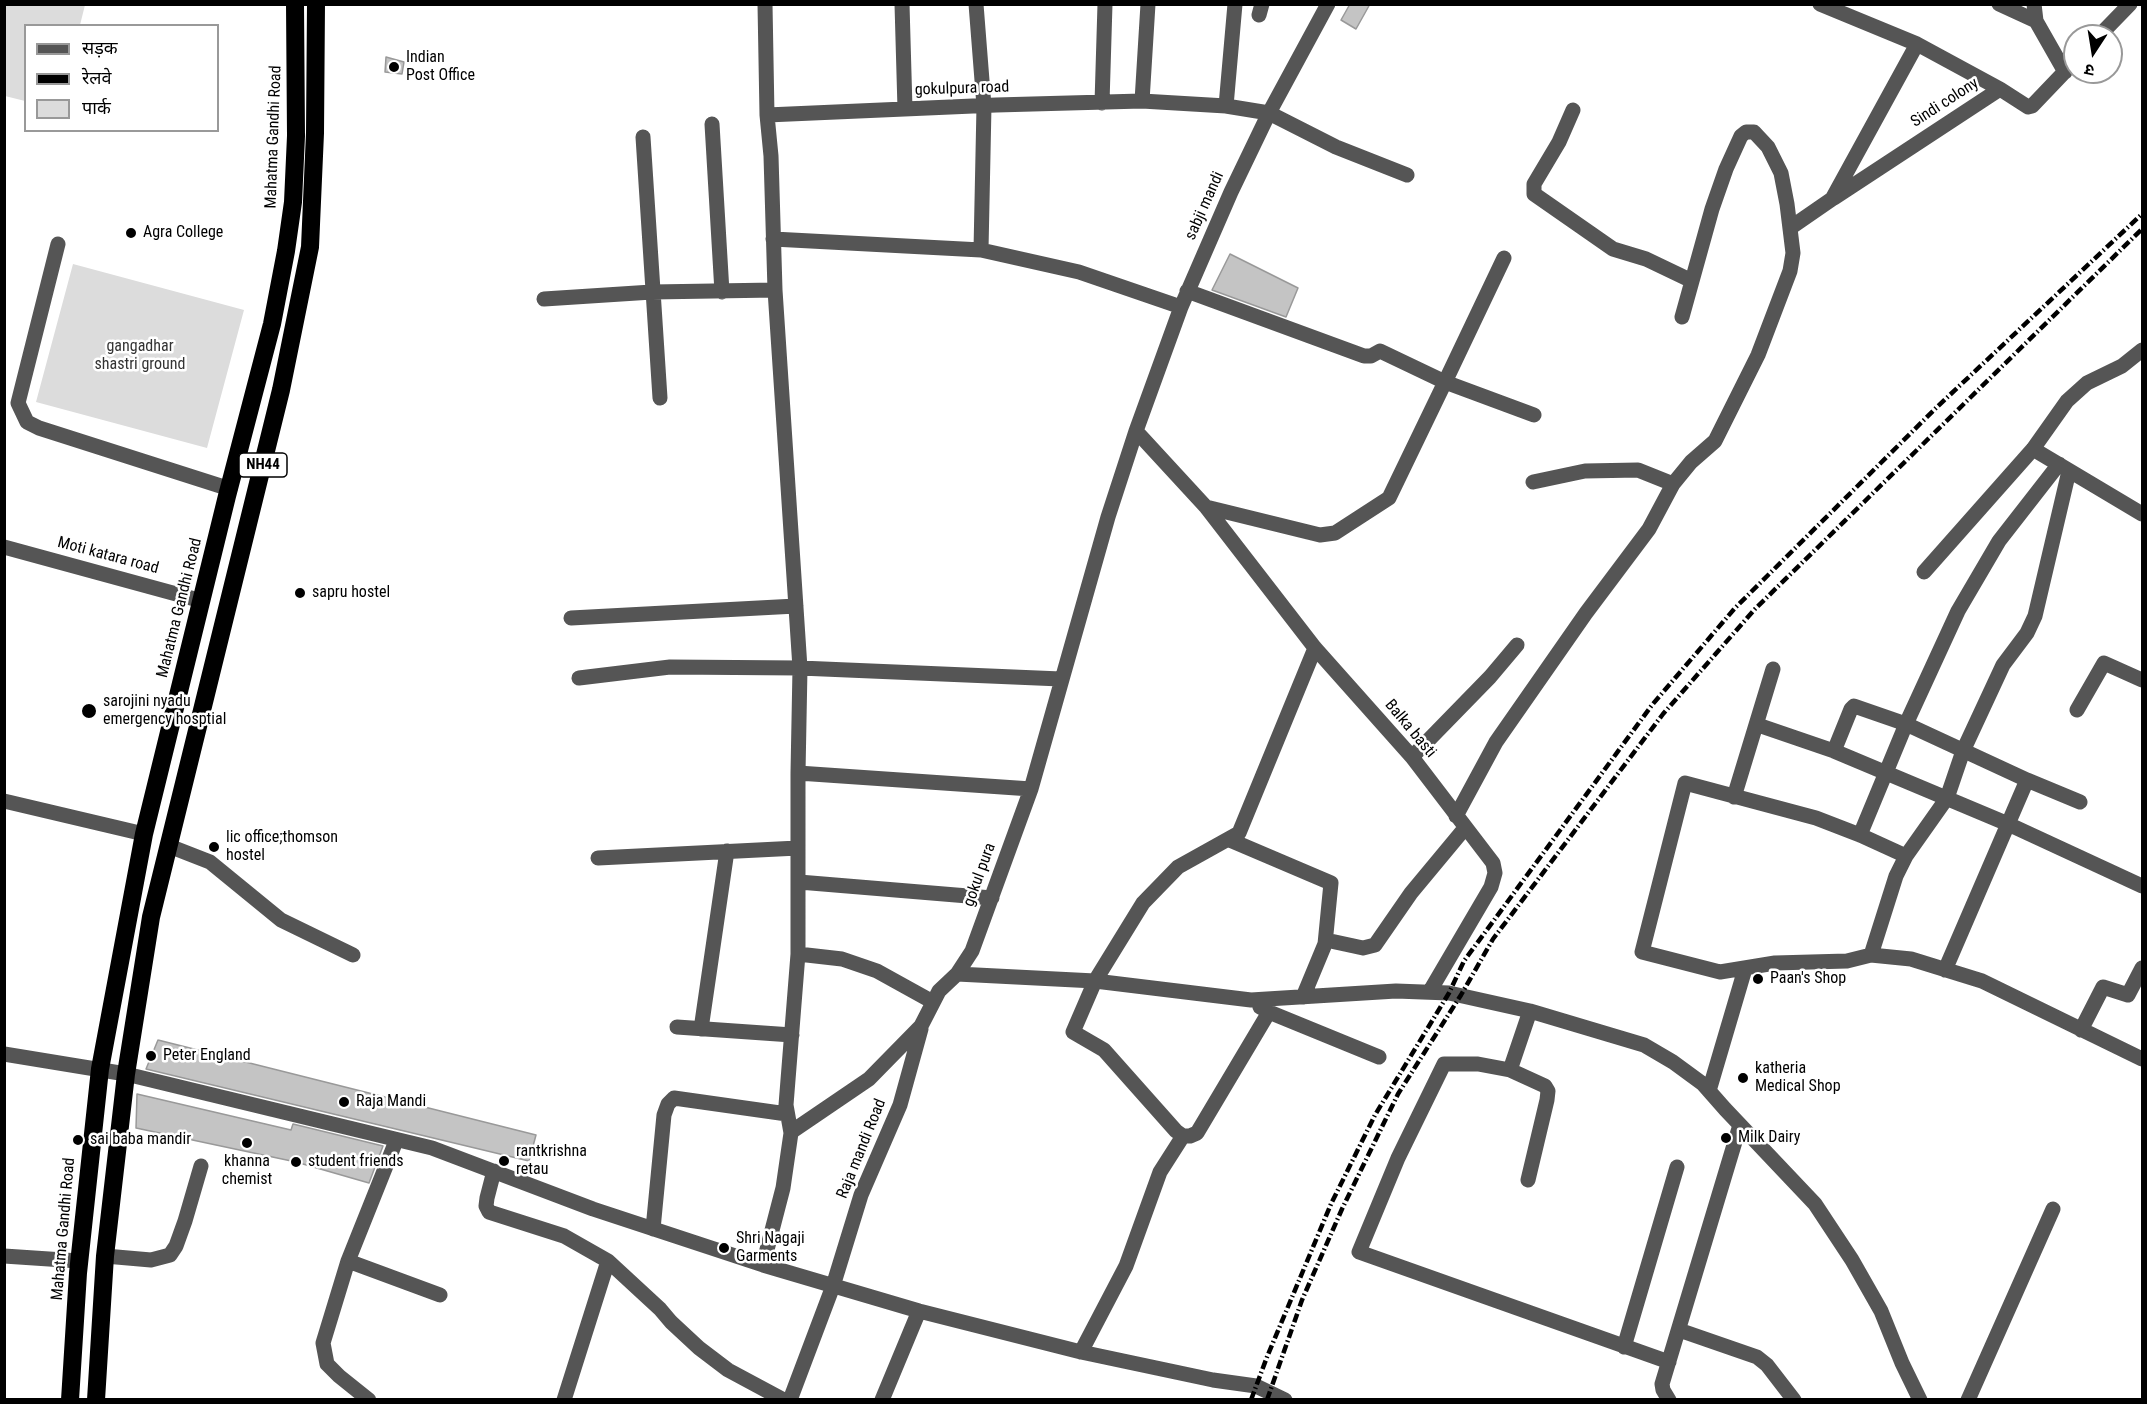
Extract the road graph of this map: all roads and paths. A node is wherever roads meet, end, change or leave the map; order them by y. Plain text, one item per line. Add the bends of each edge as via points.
1 (295, 4) edge
2 (316, 4) edge
3 (765, 4) edge
4 (902, 4) edge
5 (976, 4) edge
6 (1105, 4) edge
7 (1148, 4) edge
8 (1235, 4) edge
9 (1328, 4) edge
10 (1820, 4) edge
11 (1999, 4) edge
12 (2034, 4) edge
13 (2130, 4) edge
14 (2036, 21) junction
15 (2111, 24) edge
16 (1917, 44) junction
17 (2063, 58) edge
18 (2063, 74) edge
19 (2000, 89) junction
20 (1142, 101) junction
21 (1102, 103) junction
22 (984, 106) junction
23 (1226, 106) junction
24 (905, 109) junction
25 (1573, 110) dead end
26 (1269, 113) junction
27 (767, 116) junction
28 (712, 124) dead end
29 (643, 137) dead end
30 (1407, 175) dead end
31 (1821, 207) junction
32 (1790, 228) junction
33 (773, 239) junction
34 (58, 244) dead end
35 (981, 250) junction
36 (1504, 258) dead end
37 (1692, 281) junction
38 (775, 290) junction
39 (1187, 291) junction
40 (652, 292) junction
41 (722, 292) junction
42 (543, 299) dead end
43 (1181, 307) junction
44 (1682, 317) dead end
45 (2142, 350) edge
46 (1445, 382) junction
47 (660, 398) dead end
48 (1534, 415) dead end
49 (1136, 431) junction
50 (2039, 442) junction
51 (2064, 468) junction
52 (1533, 482) dead end
53 (1673, 484) junction
54 (230, 489) junction
55 (1206, 507) junction
56 (2142, 514) edge
57 (4, 547) edge
58 (1924, 572) dead end
59 (202, 600) junction
60 (796, 606) junction
61 (571, 618) dead end
62 (1517, 645) dead end
63 (1315, 648) junction
64 (800, 668) junction
65 (1773, 669) dead end
66 (579, 678) dead end
67 (1061, 679) junction
68 (2142, 680) edge
69 (2077, 710) dead end
70 (1758, 724) junction
71 (1906, 724) junction
72 (1963, 750) junction
73 (1834, 751) junction
74 (1412, 757) junction
75 (798, 773) junction
76 (1886, 774) junction
77 (2027, 780) junction
78 (1031, 789) junction
79 (1734, 798) junction
80 (1947, 798) junction
81 (4, 801) edge
82 (2080, 802) dead end
83 (1456, 816) junction
84 (2008, 824) junction
85 (1466, 828) junction
86 (144, 834) junction
87 (1860, 835) junction
88 (1230, 840) junction
89 (169, 846) junction
90 (798, 848) junction
91 (727, 851) junction
92 (1906, 856) junction
93 (598, 858) dead end
94 (799, 882) junction
95 (2142, 886) edge
96 (992, 898) junction
97 (1326, 940) junction
98 (798, 954) junction
99 (353, 955) dead end
100 (1871, 955) junction
101 (2142, 968) edge
102 (1745, 969) junction
103 (1945, 970) junction
104 (957, 974) junction
105 (1095, 981) junction
106 (1430, 991) junction
107 (1303, 997) junction
108 (1251, 1000) junction
109 (933, 1002) junction
110 (1530, 1011) junction
111 (1269, 1012) junction
112 (921, 1026) junction
113 (677, 1027) dead end
114 (701, 1029) junction
115 (2081, 1030) junction
116 (792, 1035) junction
117 (4, 1054) edge
118 (1379, 1057) dead end
119 (2142, 1059) edge
120 (99, 1069) junction
121 (1510, 1070) junction
122 (126, 1074) junction
123 (1709, 1091) junction
124 (787, 1114) junction
125 (1740, 1125) junction
126 (791, 1133) junction
127 (1183, 1136) junction
128 (396, 1141) junction
129 (201, 1166) dead end
130 (1677, 1167) dead end
131 (494, 1172) junction
132 (1528, 1180) dead end
133 (2054, 1209) dead end
134 (653, 1229) junction
135 (4, 1256) edge
136 (105, 1256) junction
137 (80, 1261) junction
138 (348, 1261) junction
139 (608, 1261) junction
140 (763, 1265) junction
141 (833, 1286) junction
142 (440, 1295) dead end
143 (919, 1311) junction
144 (1678, 1330) junction
145 (1624, 1347) junction
146 (1081, 1352) junction
147 (1669, 1362) junction
148 (70, 1400) edge
149 (96, 1400) edge
150 (369, 1400) edge
151 (564, 1400) edge
152 (784, 1400) edge
153 (790, 1400) edge
154 (882, 1400) edge
155 (1285, 1400) edge
156 (1669, 1400) edge
157 (1794, 1400) edge
158 (1920, 1400) edge
159 (1968, 1400) edge

1 - 54 highway, Mahatma Gandhi Road / NH44 via 293,202 273,324
2 - 89 highway, NH44 via 310,247 281,390
3 - 27 street
4 - 24 street
5 - 22 street
6 - 21 street
7 - 20 street
8 - 23 street
9 - 26 street, sabji mandi
10 - 16 street, Sindi colony
11 - 14 street
12 - 14 street
13 - 15 street
14 - 17 street
16 - 19 street, Sindi colony
16 - 31 street, Sindi colony
18 - 19 street, Sindi colony via 2028,107
19 - 31 street, Sindi colony
20 - 21 street, gokulpura road
20 - 23 street, gokulpura road
21 - 22 street, gokulpura road
22 - 24 street, gokulpura road
22 - 35 street
23 - 26 street, gokulpura road
24 - 27 street, gokulpura road
25 - 37 street via 1534,184 1534,194 1613,249 1646,259
26 - 30 street, gokulpura road via 1336,147
26 - 39 street, sabji mandi
27 - 33 street
28 - 41 street
29 - 40 street
31 - 32 street, Sindi colony
32 - 37 street via 1777,162 1760,137 1746,132 1737,141 1725,169
32 - 53 street via 1790,271 1758,355 1715,441
33 - 35 street
33 - 38 street
34 - 54 street via 18,403 27,422
35 - 43 street via 1079,272
36 - 46 street
37 - 44 street
38 - 41 street
38 - 60 street
39 - 43 street, sabji mandi
39 - 46 street via 1364,356 1380,351
40 - 41 street
40 - 42 street
40 - 47 street
43 - 49 street, sabji mandi
45 - 50 street via 2122,366 2087,383 2067,401
46 - 48 street
46 - 55 street via 1389,498 1335,533 1320,535
49 - 55 street, Balka basti
49 - 67 street, gokul pura
50 - 51 street
50 - 58 street
51 - 56 street
51 - 71 street via 1999,541 1958,611
51 - 72 street via 2035,616 2003,665
52 - 53 street via 1585,471 1638,470
53 - 83 street via 1649,529 1496,742
54 - 59 highway, Mahatma Gandhi Road / NH44
55 - 63 street, Balka basti
57 - 59 street, Moti katara road
59 - 86 highway, Mahatma Gandhi Road / NH44
60 - 61 street
60 - 64 street
62 - 74 street
63 - 74 street, Balka basti
63 - 88 street via 1241,829
64 - 66 street via 670,667
64 - 67 street
64 - 75 street
65 - 70 street
67 - 78 street, gokul pura
68 - 69 street via 2104,663
70 - 73 street
70 - 79 street
71 - 72 street
71 - 73 street via 1853,706
71 - 76 street
72 - 77 street
72 - 80 street
73 - 76 street
74 - 83 street, Balka basti
75 - 78 street
75 - 90 street
76 - 80 street
76 - 87 street
77 - 82 street
77 - 84 street
78 - 96 street, gokul pura
79 - 87 street via 1816,818
79 - 102 street via 1685,783 1642,952 1720,972
80 - 84 street
80 - 92 street
81 - 86 street
83 - 85 street, Balka basti
84 - 95 street
84 - 103 street
85 - 97 street via 1411,893 1375,945 1363,948
85 - 106 street, Balka basti via 1493,863 1495,873 1491,887
86 - 120 highway, Mahatma Gandhi Road / NH44
87 - 92 street
88 - 97 street via 1331,883
88 - 105 street via 1178,867 1161,882 1143,903
89 - 99 street via 210,862 280,920
89 - 122 highway, NH44 via 151,917
90 - 91 street
90 - 94 street
91 - 93 street
91 - 114 street
92 - 100 street
94 - 96 street
94 - 98 street
96 - 104 street, gokul pura via 972,951
97 - 107 street
98 - 109 street via 842,959 877,971
98 - 116 street
100 - 102 street via 1847,961 1775,963
100 - 103 street via 1911,959
101 - 115 street via 2128,995 2103,987
102 - 123 street
103 - 115 street via 1982,981
104 - 105 street
104 - 109 street, gokul pura
105 - 108 street
105 - 127 street via 1073,1032 1104,1050
106 - 107 street
106 - 110 street
107 - 108 street
108 - 111 street
109 - 112 street, gokul pura
110 - 121 street
110 - 123 street via 1644,1045 1688,1071
111 - 118 street
111 - 127 street via 1197,1133
112 - 126 street, gokul pura via 869,1079
112 - 141 street, Raja mandi Road via 900,1105 861,1195
113 - 114 street
114 - 116 street
115 - 119 street
116 - 124 street
117 - 120 street
120 - 122 street
120 - 137 highway, Mahatma Gandhi Road / NH44
121 - 132 street via 1548,1091
121 - 145 street via 1478,1064 1444,1064 1398,1158 1359,1252
122 - 128 street
122 - 136 highway, NH44
123 - 125 street
124 - 126 street
124 - 134 street via 674,1098 664,1115
125 - 144 street
125 - 158 street via 1815,1204 1840,1241 1881,1311
126 - 140 street via 783,1188
127 - 146 street via 1160,1172 1126,1266
128 - 131 street via 432,1148
128 - 138 street
129 - 136 street via 170,1255 151,1260
130 - 145 street
131 - 134 street
131 - 139 street via 486,1206 489,1212 564,1236
133 - 159 street
134 - 140 street
135 - 137 street
136 - 149 highway, NH44
137 - 148 highway, Mahatma Gandhi Road / NH44
138 - 142 street
138 - 150 street via 323,1342 324,1355 339,1376
139 - 151 street
139 - 152 street via 699,1348 728,1370
140 - 141 street
141 - 143 street
141 - 153 street, Raja mandi Road
143 - 146 street
143 - 154 street
144 - 147 street
144 - 157 street via 1757,1357
145 - 147 street
146 - 155 street via 1256,1386
147 - 156 street via 1662,1387

